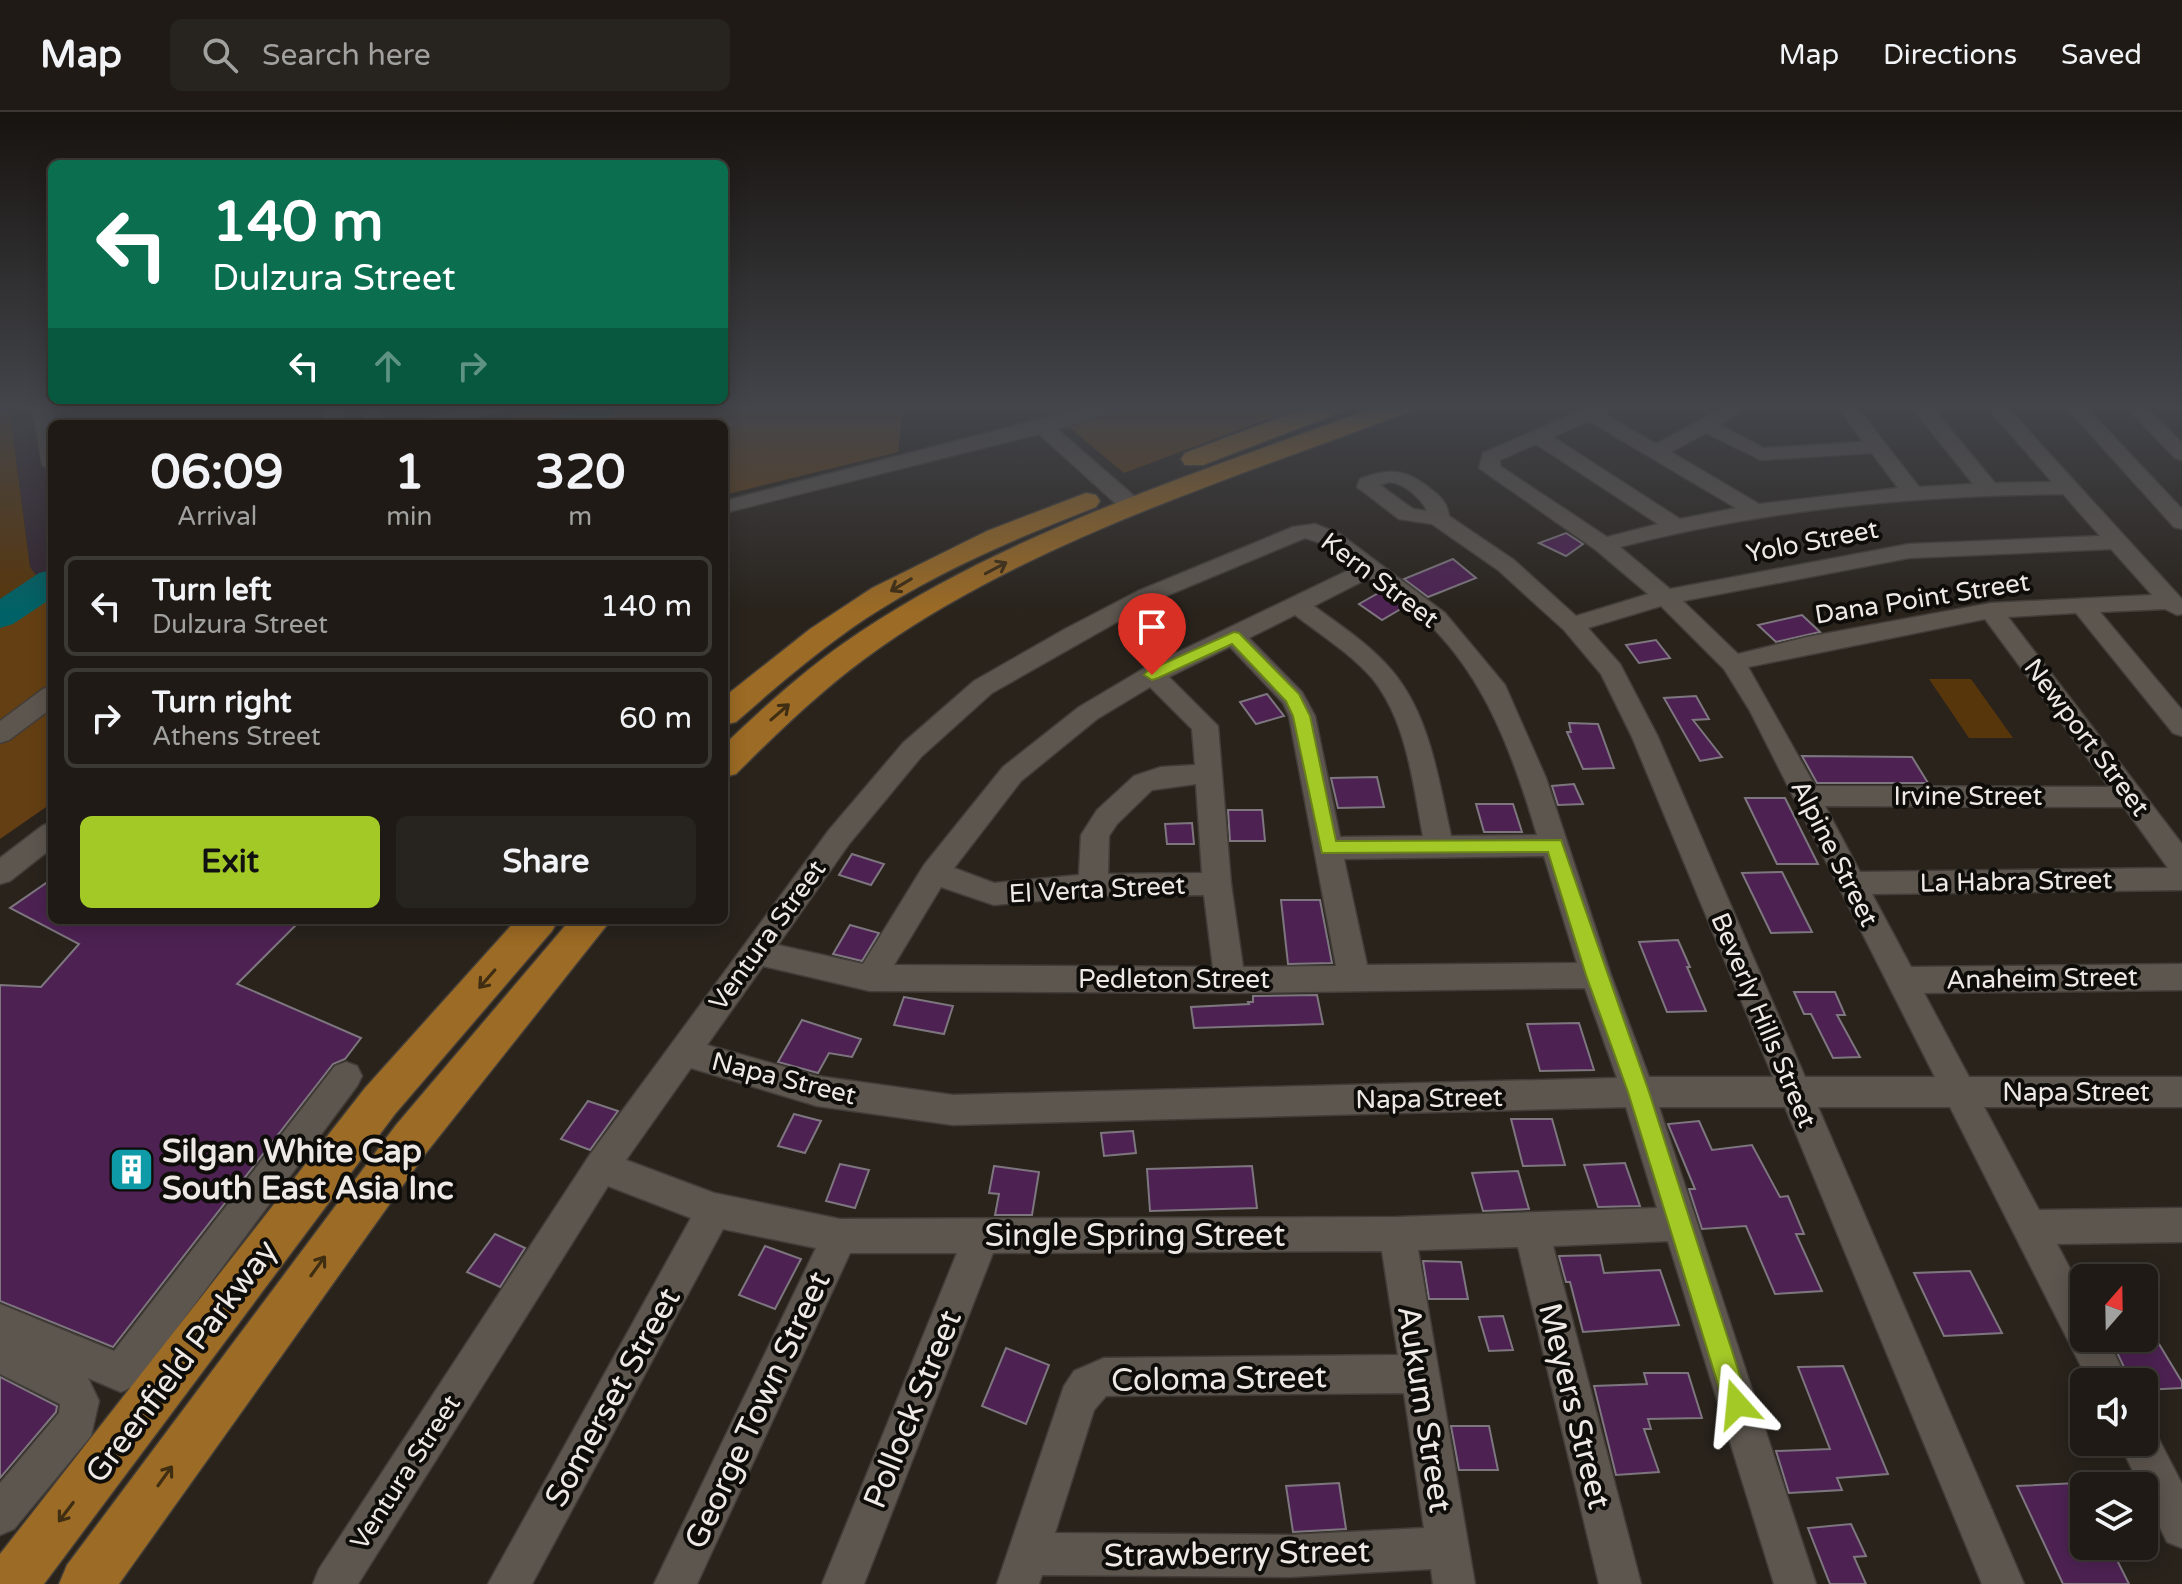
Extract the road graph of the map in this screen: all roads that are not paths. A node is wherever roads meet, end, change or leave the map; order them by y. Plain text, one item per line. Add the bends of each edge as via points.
1 (853, 475) edge
2 (1096, 475) edge
3 (1178, 475) edge
4 (1196, 475) edge
5 (1499, 475) edge
6 (1597, 475) edge
7 (1696, 475) edge
8 (1898, 475) edge
9 (1977, 475) edge
10 (2059, 475) edge
11 (2137, 475) edge
12 (1988, 488) junction
13 (2071, 488) junction
14 (2149, 488) junction
15 (2182, 488) edge
16 (1912, 492) junction
17 (1123, 499) junction
18 (728, 506) edge
19 (1752, 509) junction
20 (1438, 519) dead end
21 (2182, 522) edge
22 (1674, 525) junction
23 (1301, 532) joint
24 (2116, 542) junction
25 (1604, 545) junction
26 (1370, 569) junction
27 (1665, 597) junction
28 (2082, 605) junction
29 (1299, 606) junction
30 (2176, 607) edge
31 (1991, 610) junction
32 (1572, 625) junction
33 (1234, 637) junction
34 (1733, 663) junction
35 (1152, 675) junction
36 (48, 698) edge
37 (728, 711) edge
38 (2182, 727) edge
39 (0, 734) edge
40 (728, 761) edge
41 (1207, 774) junction
42 (1805, 796) junction
43 (2131, 797) junction
44 (48, 836) edge
45 (1439, 844) junction
46 (1554, 845) junction
47 (1328, 848) junction
48 (2182, 865) edge
49 (0, 873) edge
50 (934, 873) junction
51 (2182, 879) edge
52 (1850, 883) junction
53 (1217, 884) junction
54 (1093, 885) junction
55 (535, 924) edge
56 (589, 924) edge
57 (756, 952) junction
58 (1596, 975) junction
59 (2182, 977) edge
60 (870, 978) junction
61 (1354, 978) junction
62 (1230, 980) junction
63 (1902, 980) junction
64 (682, 1052) junction
65 (346, 1076) dead end
66 (1794, 1091) junction
67 (1638, 1092) junction
68 (2182, 1092) edge
69 (1958, 1093) junction
70 (601, 1167) junction
71 (714, 1210) junction
72 (1678, 1224) junction
73 (2030, 1227) junction
74 (1531, 1228) junction
75 (2179, 1230) edge
76 (1397, 1234) junction
77 (982, 1235) junction
78 (840, 1236) junction
79 (2070, 1306) edge
80 (0, 1323) edge
81 (0, 1354) edge
82 (1419, 1374) junction
83 (2146, 1456) edge
84 (0, 1515) edge
85 (2182, 1527) edge
86 (1450, 1565) edge
87 (1022, 1569) edge
88 (1290, 1570) edge
89 (11, 1584) edge
90 (86, 1584) edge
91 (334, 1584) edge
92 (509, 1584) edge
93 (675, 1584) edge
94 (843, 1584) edge
95 (1620, 1584) edge
96 (1795, 1584) edge
97 (2003, 1584) edge

1 - 18 street
2 - 17 street
3 - 17 main road
4 - 17 main road
5 - 25 street, Alpine Street
6 - 22 street
7 - 19 street
8 - 16 street
9 - 12 street
10 - 13 street
11 - 14 street
12 - 13 street
12 - 16 street
13 - 24 street
14 - 15 street
14 - 21 street
16 - 19 street
17 -> 37 main road via 1004,531 918,575 853,613
40 -> 17 main road via 859,647 913,612
19 - 22 street
20 - 32 street, Beverly Hills Street via 1506,565
22 - 25 street
23 - 26 street, Kern Street via 1315,531 1332,539
23 - 57 street, Ventura Street via 1146,596 983,687 912,750 839,837
24 - 27 street, Yolo Street via 1909,551
24 - 30 street
25 - 27 street, Alpine Street
26 - 29 street
26 - 46 street, Kern Street via 1437,618 1496,691
27 - 32 street, Yolo Street
27 - 34 street, Alpine Street
28 - 30 street, Dana Point Street
28 - 31 street, Dana Point Street
28 - 38 street
29 - 33 street
29 - 45 street via 1380,671 1401,700
31 - 34 street, Dana Point Street
31 - 43 street, Newport Street
32 - 66 street, Beverly Hills Street via 1611,670 1645,737
33 - 35 street
33 - 47 street via 1293,698 1302,716
34 - 42 street, Alpine Street
35 - 41 street via 1205,726
35 - 50 street via 1088,713 1012,774
36 - 39 street
41 - 53 street
41 - 54 street via 1143,783 1107,817 1095,835
42 - 43 street, Irvine Street
42 - 52 street, Alpine Street
43 - 48 street, Newport Street
44 - 49 street
45 - 46 street
45 - 47 street
46 - 58 street, Kern Street
47 - 61 street
50 - 54 street, El Verta Street via 994,894
50 - 60 street
51 - 52 street, La Habra Street
52 - 63 street, Alpine Street
53 - 54 street, El Verta Street
53 - 62 street
55 -> 89 main road, Greenfield Parkway via 380,1101
90 -> 56 main road, Greenfield Parkway via 411,1139
57 - 60 street, Pedleton Street
57 - 64 street, Ventura Street
58 - 61 street, Pedleton Street
58 - 67 street, Kern Street
59 - 63 street, Anaheim Street
60 - 62 street, Pedleton Street
61 - 62 street, Pedleton Street
63 - 69 street, Alpine Street
64 - 67 street, Napa Street via 817,1091 953,1110
64 - 70 street, Ventura Street
65 - 80 street via 121,1373
66 - 67 street, Napa Street
66 - 69 street, Napa Street
66 - 97 street, Beverly Hills Street
67 - 72 street, Kern Street
68 - 69 street, Napa Street
69 - 73 street, Alpine Street
70 - 71 street, Single Spring Street
70 - 91 street, Ventura Street
71 - 78 street, Single Spring Street
71 - 92 street, Somerset Street
72 - 74 street, Single Spring Street
72 - 96 street, Kern Street
73 - 75 street
73 - 79 street, Alpine Street
74 - 76 street, Single Spring Street
74 - 95 street, Meyers Street
76 - 77 street, Single Spring Street
76 - 82 street, Aukum Street
77 - 78 street, Single Spring Street
77 - 94 street, Pollock Street
78 - 93 street, George Town Street
81 - 84 street via 72,1388 80,1401 77,1422
82 - 86 street, Aukum Street
82 - 87 street, Coloma Street via 1104,1377 1088,1385 1078,1400
83 - 85 street
86 - 88 street, Strawberry Street
87 - 88 street, Strawberry Street

